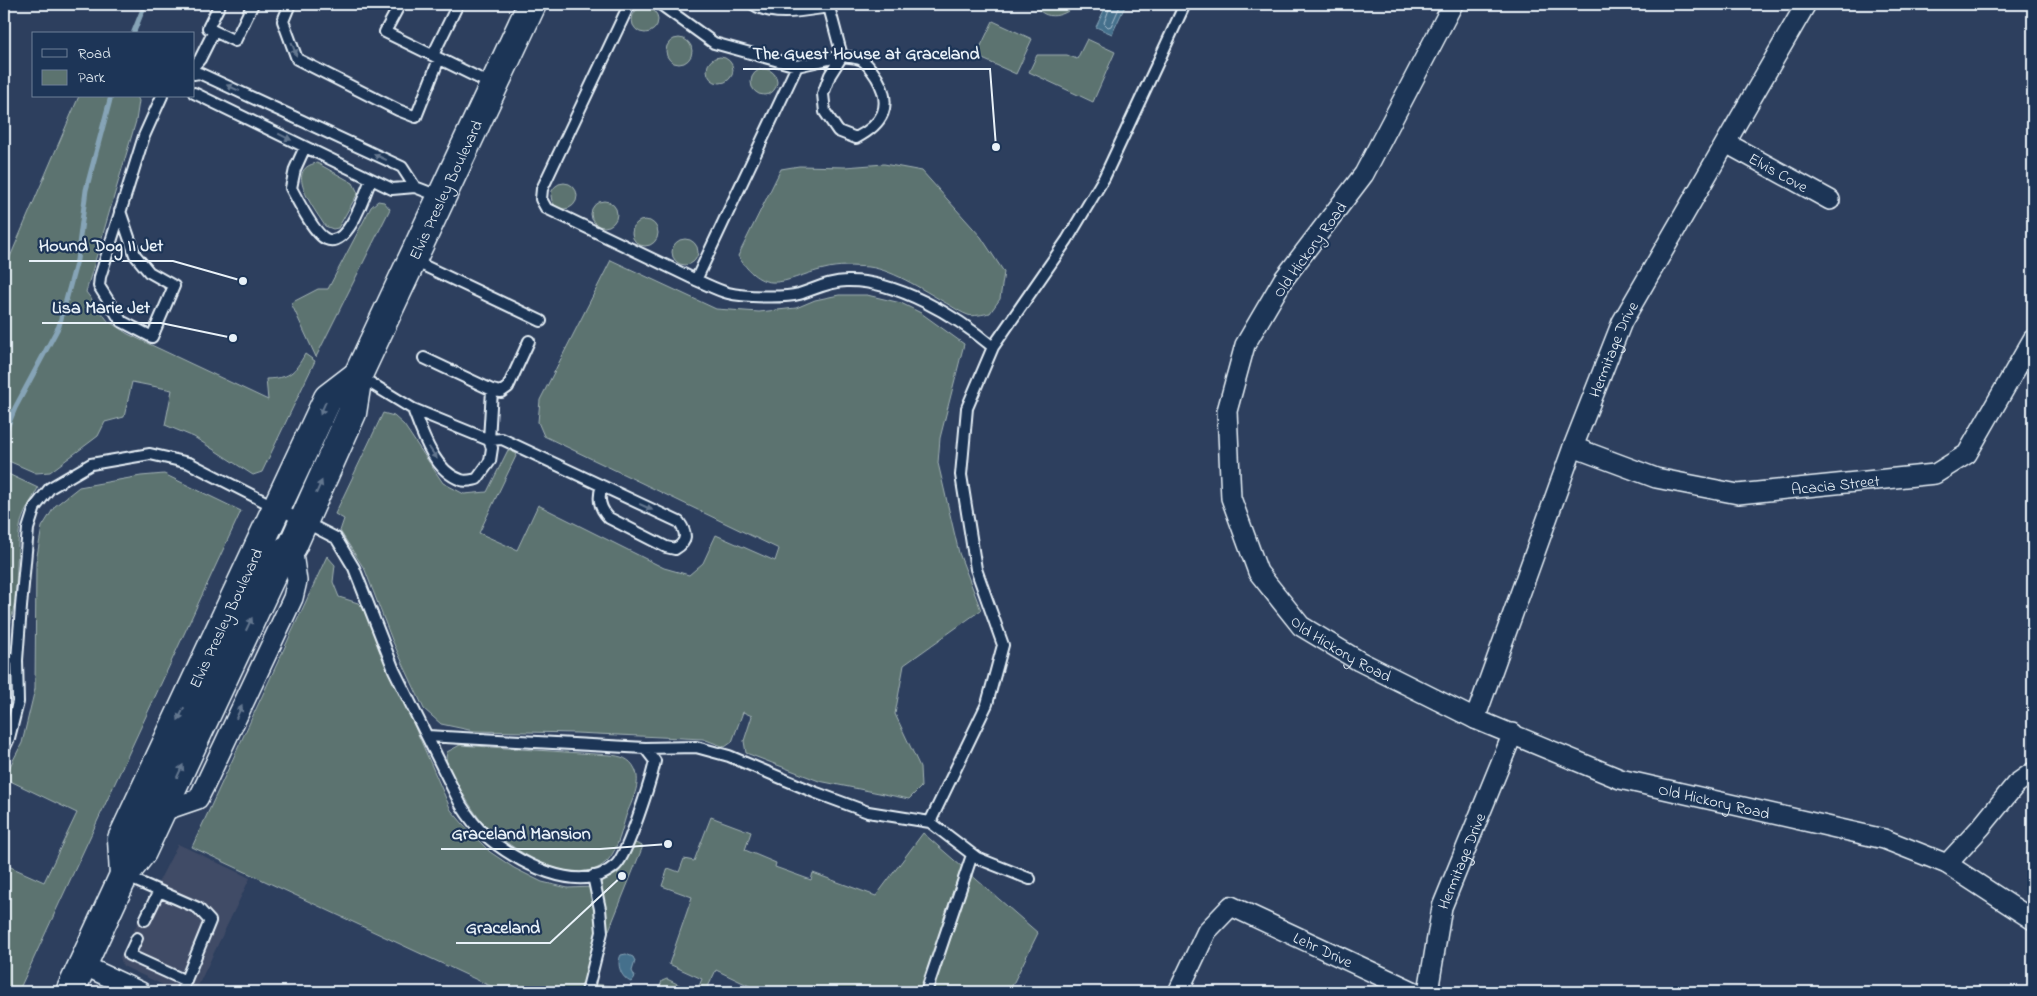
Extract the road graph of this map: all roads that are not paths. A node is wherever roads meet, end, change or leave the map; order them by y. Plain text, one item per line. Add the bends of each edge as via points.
1 (220, 4) edge
2 (253, 4) edge
3 (290, 4) edge
4 (400, 4) edge
5 (458, 4) edge
6 (632, 4) edge
7 (660, 4) edge
8 (753, 4) edge
9 (1185, 4) edge
10 (1453, 4) edge
11 (1806, 4) edge
12 (529, 5) edge
13 (831, 5) edge
14 (214, 31) junction
15 (842, 56) junction
16 (436, 57) junction
17 (195, 65) edge
18 (797, 66) junction
19 (195, 74) edge
20 (494, 85) junction
21 (195, 93) edge
22 (161, 98) edge
23 (1726, 144) junction
24 (305, 147) junction
25 (372, 179) junction
26 (416, 187) junction
27 (442, 198) junction
28 (1830, 200) dead end
29 (120, 211) junction
30 (411, 260) junction
31 (696, 280) junction
32 (540, 322) dead end
33 (2033, 339) edge
34 (529, 341) dead end
35 (993, 347) junction
36 (424, 358) dead end
37 (358, 375) junction
38 (492, 390) junction
39 (412, 409) junction
40 (489, 440) junction
41 (1574, 447) junction
42 (602, 486) junction
43 (277, 507) junction
44 (304, 521) junction
45 (4, 657) edge
46 (17, 660) junction
47 (1475, 719) junction
48 (1513, 733) junction
49 (427, 736) junction
50 (4, 748) edge
51 (645, 748) junction
52 (2033, 772) edge
53 (930, 822) junction
54 (972, 855) junction
55 (1947, 864) junction
56 (124, 875) junction
57 (593, 876) junction
58 (1030, 879) dead end
59 (160, 891) junction
60 (145, 920) dead end
61 (2033, 920) edge
62 (137, 938) dead end
63 (83, 965) junction
64 (186, 981) junction
65 (70, 992) edge
66 (138, 992) edge
67 (181, 992) edge
68 (587, 992) edge
69 (926, 992) edge
70 (1178, 992) edge
71 (1415, 992) edge
72 (1428, 992) edge

1 - 14 lane via 208,28
2 - 14 lane via 235,41
3 -> 16 lane via 282,21 297,59 416,117
4 - 16 lane via 385,32
5 - 16 lane
6 - 31 lane via 542,189 541,199 546,208
7 - 18 lane via 714,43
8 - 13 lane via 784,13
9 - 35 lane via 1104,178 1067,240
10 - 47 street, Old Hickory Road via 1364,174 1283,280 1245,345 1227,411 1231,498 1258,572 1301,626 1359,661
11 - 23 street, Hermitage Drive
12 - 20 main road, Elvis Presley Boulevard
13 - 15 lane
14 - 17 lane
15 - 15 lane via 823,94 826,112 838,131 856,138 872,130 880,120 886,102 873,71 861,59
15 - 18 lane
16 - 20 lane
18 - 31 lane
26 -> 19 lane via 402,167
20 - 27 main road, Elvis Presley Boulevard
21 -> 24 lane
22 - 29 lane via 144,136
23 - 28 street, Elvis Cove
23 - 41 street, Hermitage Drive via 1622,322
24 - 25 lane
24 - 25 lane via 291,188 326,239 334,240 349,229
25 - 26 lane via 392,189
26 - 27 lane
27 - 30 main road, Elvis Presley Boulevard
29 - 29 lane via 99,286 121,321 152,337 174,286 148,272 136,254
30 - 32 lane
30 - 37 main road, Elvis Presley Boulevard
31 - 35 lane via 727,293 760,296 798,294 823,284 846,280 875,283 909,295 951,316
33 - 41 street, Acacia Street via 1967,454 1935,474 1738,494 1656,478
34 - 38 lane via 508,387 501,392
35 - 53 lane via 967,408 961,475 976,569 1003,645 987,704
36 - 38 lane
37 - 39 lane
37 -> 43 main road, Elvis Presley Boulevard via 328,398
44 -> 37 main road, Elvis Presley Boulevard via 352,413
38 - 40 lane
39 - 40 lane
39 -> 40 lane via 430,451 448,473 463,481 477,479 490,461 492,448
40 - 42 lane via 502,439
41 - 47 street, Hermitage Drive
42 -> 42 lane via 679,522 684,529 682,546 675,550 666,547 609,518 600,506
43 - 44 lane
43 - 46 lane via 189,463 150,454 91,464 72,474 50,488 35,507 28,529
43 -> 56 main road, Elvis Presley Boulevard via 122,839
44 - 49 lane via 336,538 354,568 394,670
56 -> 44 main road, Elvis Presley Boulevard via 142,852 282,553 292,547
45 - 46 lane
46 - 50 lane via 18,702
47 - 48 street, Old Hickory Road
48 - 55 street, Old Hickory Road via 1620,779 1884,840
48 - 72 street, Hermitage Drive via 1442,907
49 - 51 lane
49 - 57 lane via 461,805 485,835 522,861 554,874 582,878
51 - 53 lane via 696,747 729,756 868,812
51 - 57 lane via 655,761 626,850 616,864
52 - 55 street via 2016,784
53 - 54 lane
54 - 58 lane
54 - 69 lane
55 - 61 street, Old Hickory Road
56 - 59 lane
56 - 63 main road, Elvis Presley Boulevard
57 - 68 lane via 602,932
59 - 60 lane
59 - 64 lane via 198,908 210,921
62 - 64 lane via 130,955
63 - 65 main road, Elvis Presley Boulevard
63 - 66 street
64 - 67 lane
70 - 71 street, Lehr Drive via 1207,931 1231,906

